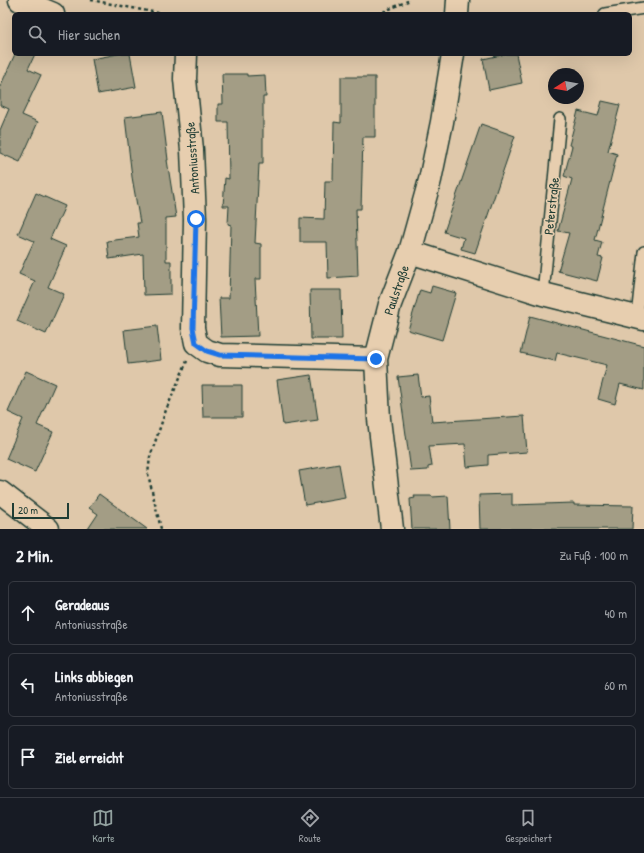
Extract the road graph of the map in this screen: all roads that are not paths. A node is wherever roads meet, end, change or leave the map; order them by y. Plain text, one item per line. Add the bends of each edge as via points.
1 (20, 0) edge
2 (458, 0) edge
3 (644, 8) edge
4 (48, 12) edge
5 (457, 12) edge
6 (618, 12) edge
7 (186, 56) edge
8 (453, 56) edge
9 (560, 119) dead end
10 (410, 252) junction
11 (644, 252) edge
12 (543, 294) junction
13 (641, 318) edge
14 (376, 359) junction
15 (0, 492) edge
16 (48, 529) edge
17 (392, 529) edge

1 - 4 street
2 - 5 street
3 - 6 lane
7 - 14 street, Antoniusstraße via 185,80 196,219 193,328 196,343 207,351 220,355
8 - 10 street, Paulstraße via 430,180
9 - 12 lane, Peterstraße
10 - 12 street
10 - 14 street, Paulstraße via 390,304
11 - 13 lane
12 - 13 street
14 - 17 street, Paulstraße via 379,419
15 - 16 street

